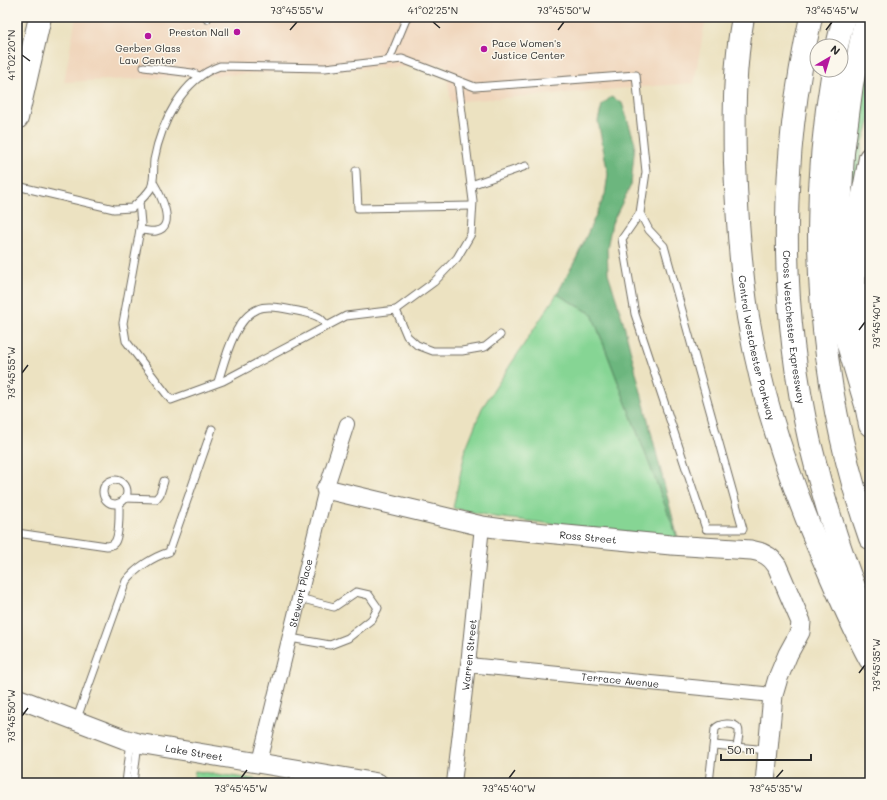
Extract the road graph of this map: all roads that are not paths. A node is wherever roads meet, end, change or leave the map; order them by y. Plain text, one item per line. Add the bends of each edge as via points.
1 (40, 17) edge
2 (407, 17) edge
3 (742, 17) edge
4 (811, 17) edge
5 (844, 17) edge
6 (866, 17) edge
7 (839, 38) edge
8 (389, 60) junction
9 (144, 67) dead end
10 (199, 76) junction
11 (832, 78) edge
12 (458, 81) junction
13 (17, 118) edge
14 (870, 158) edge
15 (526, 166) dead end
16 (356, 171) dead end
17 (153, 182) junction
18 (471, 185) junction
19 (17, 186) edge
20 (139, 202) junction
21 (472, 206) junction
22 (640, 212) junction
23 (140, 230) junction
24 (396, 310) junction
25 (327, 326) junction
26 (500, 335) dead end
27 (218, 382) junction
28 (868, 415) edge
29 (347, 424) dead end
30 (212, 429) dead end
31 (164, 481) dead end
32 (326, 489) junction
33 (482, 526) junction
34 (17, 534) edge
35 (870, 538) edge
36 (299, 598) junction
37 (870, 627) edge
38 (290, 638) junction
39 (870, 659) edge
40 (468, 665) junction
41 (773, 695) junction
42 (17, 698) edge
43 (76, 721) junction
44 (135, 742) junction
45 (714, 745) junction
46 (737, 747) junction
47 (768, 750) junction
48 (259, 762) junction
49 (126, 783) edge
50 (134, 783) edge
51 (378, 783) edge
52 (454, 783) edge
53 (710, 783) edge
54 (765, 783) edge

1 - 13 main road
2 - 8 lane
3 - 39 main road, Central Westchester Parkway via 735,95 736,208 742,273 756,360 786,466 802,508 842,603
4 - 37 main road, Cross Westchester Expressway via 798,85 789,175 787,220 790,309 812,449 833,528
5 - 7 main road
6 - 28 main road via 852,84 843,153 839,232 844,331
8 - 10 lane via 325,68 220,66
8 - 12 lane via 402,59
9 - 10 lane
10 - 17 lane via 184,91 169,116 154,161
11 - 35 main road via 820,176 819,263 822,306 832,393 853,484
12 - 18 lane
12 - 22 lane via 479,87 636,75 646,172
14 - 28 main road via 857,232 854,300 858,355
15 - 18 lane
16 - 21 lane via 358,208
17 - 20 lane
17 - 23 lane via 163,202 167,218 165,224 156,231
18 - 21 lane
19 - 20 lane via 114,209 132,208
20 - 23 lane
21 - 24 lane via 471,234 457,258 434,282
22 - 22 lane via 622,239 635,314 706,529 743,530 664,246 649,230
23 - 27 lane via 123,323 126,341 171,400
24 - 25 lane via 346,316
24 - 26 lane via 407,336 417,345 433,351 462,351 485,347
25 - 27 lane
25 - 27 lane via 320,317 279,308 259,308 248,315 238,328
29 - 32 street, Stewart Place
30 - 43 lane via 169,552 159,555 126,581
31 - 34 lane via 156,499 122,500 117,536 112,545
32 - 33 street, Ross Street
32 - 36 street, Stewart Place
33 - 40 street, Warren Street
33 - 41 street, Ross Street via 671,546 751,550 773,559 801,622 800,632 788,654
36 - 38 street, Stewart Place
36 - 38 lane via 334,608 356,592 369,595 378,608 372,619 348,638 330,646
38 - 48 street, Stewart Place
40 - 41 street, Terrace Avenue
40 - 52 street, Warren Street
41 - 47 street
42 - 43 street, Lake Street
43 - 44 street, Lake Street
44 - 48 street, Lake Street
44 - 49 lane
44 - 50 lane
45 - 46 lane
45 - 46 lane via 715,729 722,724 738,728
45 - 53 lane
46 - 47 lane
47 - 54 street
48 - 51 street, Lake Street

